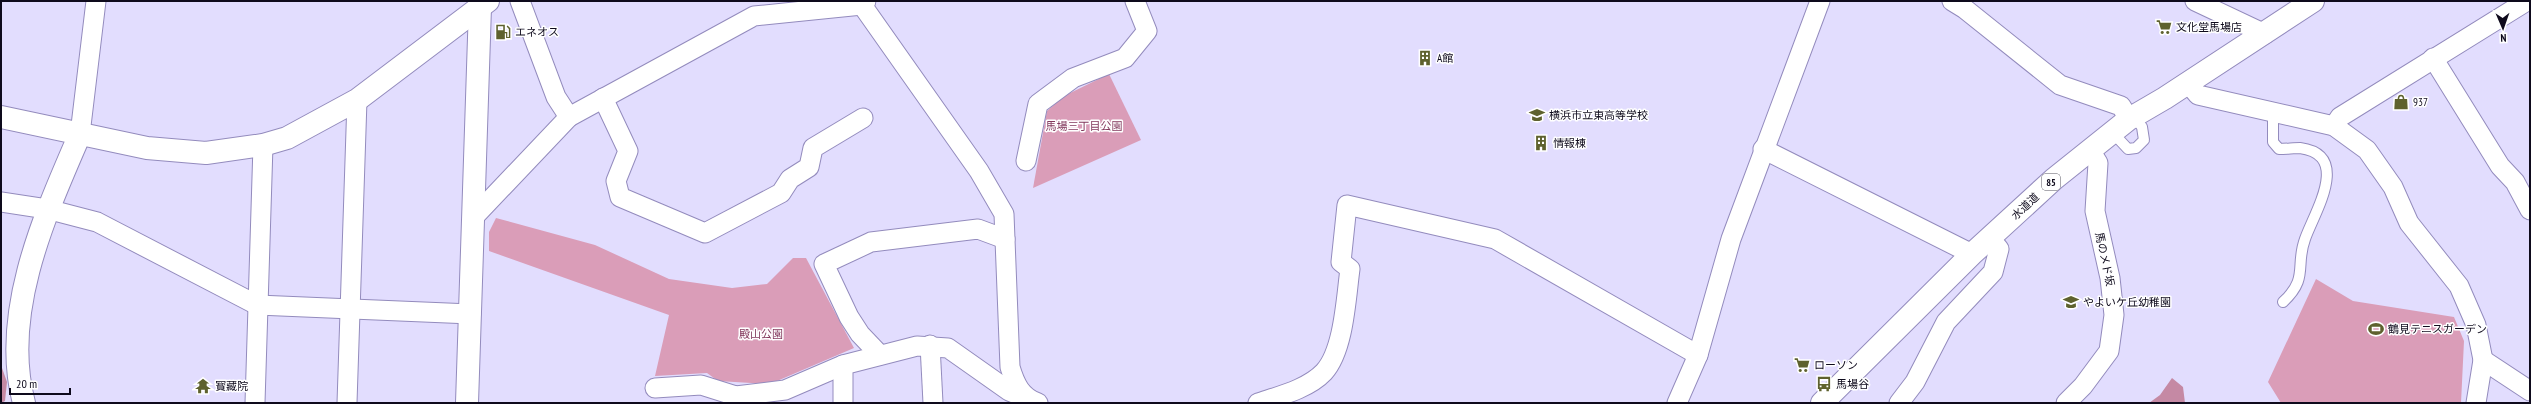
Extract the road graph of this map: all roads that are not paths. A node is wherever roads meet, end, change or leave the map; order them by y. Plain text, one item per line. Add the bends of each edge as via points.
1 (96, 1) edge
2 (520, 1) edge
3 (1135, 1) edge
4 (1820, 1) edge
5 (2195, 1) edge
6 (2313, 1) edge
7 (2527, 1) edge
8 (481, 3) edge
9 (864, 3) edge
10 (1962, 4) edge
11 (2265, 34) junction
12 (2433, 58) junction
13 (2188, 83) junction
14 (603, 98) junction
15 (357, 100) junction
16 (2273, 112) junction
17 (1, 117) edge
18 (569, 117) junction
19 (863, 118) dead end
20 (2125, 122) junction
21 (2334, 126) junction
22 (80, 134) junction
23 (263, 146) junction
24 (1764, 149) junction
25 (2090, 150) junction
26 (1026, 161) dead end
27 (1, 202) edge
28 (47, 209) junction
29 (2530, 210) edge
30 (473, 218) junction
31 (1990, 238) junction
32 (1005, 239) junction
33 (1972, 254) junction
34 (2283, 302) dead end
35 (257, 305) junction
36 (350, 309) junction
37 (470, 314) junction
38 (930, 345) junction
39 (880, 355) junction
40 (1698, 355) junction
41 (2483, 360) junction
42 (843, 365) junction
43 (655, 388) dead end
44 (2530, 391) edge
45 (1034, 402) edge
46 (24, 403) edge
47 (254, 403) edge
48 (347, 403) edge
49 (466, 403) edge
50 (843, 403) edge
51 (933, 403) edge
52 (1258, 403) edge
53 (1677, 403) edge
54 (1822, 403) edge
55 (1899, 403) edge
56 (2066, 403) edge
57 (2476, 403) edge

1 - 22 street
2 - 18 street via 556,97
3 - 26 street via 1147,31 1125,58 1074,78 1038,104
4 - 24 street
5 - 11 street
6 - 11 street, 水道道 / 85
7 - 12 street
8 - 15 street
8 - 30 street
9 - 14 street via 754,16
9 - 32 street via 979,171 1004,214
10 - 20 street via 2060,85 2121,106
11 - 13 street, 水道道 / 85
12 - 21 street via 2340,117
12 - 29 street via 2500,166 2515,182
13 - 16 street via 2198,95
13 - 20 street, 水道道 / 85
14 - 18 street
14 - 19 street via 628,151 616,181 620,197 705,233 781,193 790,179 809,167 813,148 851,135
15 - 23 street via 287,138
15 - 36 street
16 - 21 street
16 - 34 lane via 2273,142 2279,149 2300,148 2314,152 2327,168 2328,177 2304,240 2301,275
17 - 22 street
18 - 30 street
20 - 25 street, 水道道 / 85
21 - 41 street via 2367,150 2393,186 2409,223 2459,286 2476,325
22 - 23 street via 147,148 206,153
22 - 28 street
23 - 35 street
24 - 33 street
24 - 40 street via 1731,239
25 - 31 street, 水道道 / 85 via 2054,179
25 - 56 street, 馬のメド坂 via 2098,163 2095,211 2110,278 2114,315 2109,351 2083,386
27 - 28 street
28 - 35 street via 97,222
28 - 46 street via 27,270 18,312 16,367
30 - 37 street
31 - 33 street, 水道道 / 85
31 - 55 street via 1999,249 1993,272 1946,322 1915,382
32 - 39 street via 978,229 871,242 824,264 849,317 860,334
32 - 45 street via 1010,367 1017,387
33 - 54 street, 水道道 / 85
35 - 36 street
35 - 47 street
36 - 37 street
36 - 48 street
37 - 49 street
38 - 39 street
38 - 45 street via 948,348 1009,391
38 - 51 street
39 - 42 street
40 - 52 street via 1494,239 1347,204 1341,262 1350,269 1340,332 1333,356 1323,372 1298,389
40 - 53 street
41 - 44 street
41 - 57 street
42 - 43 street via 785,390 736,396 701,386
42 - 50 street

